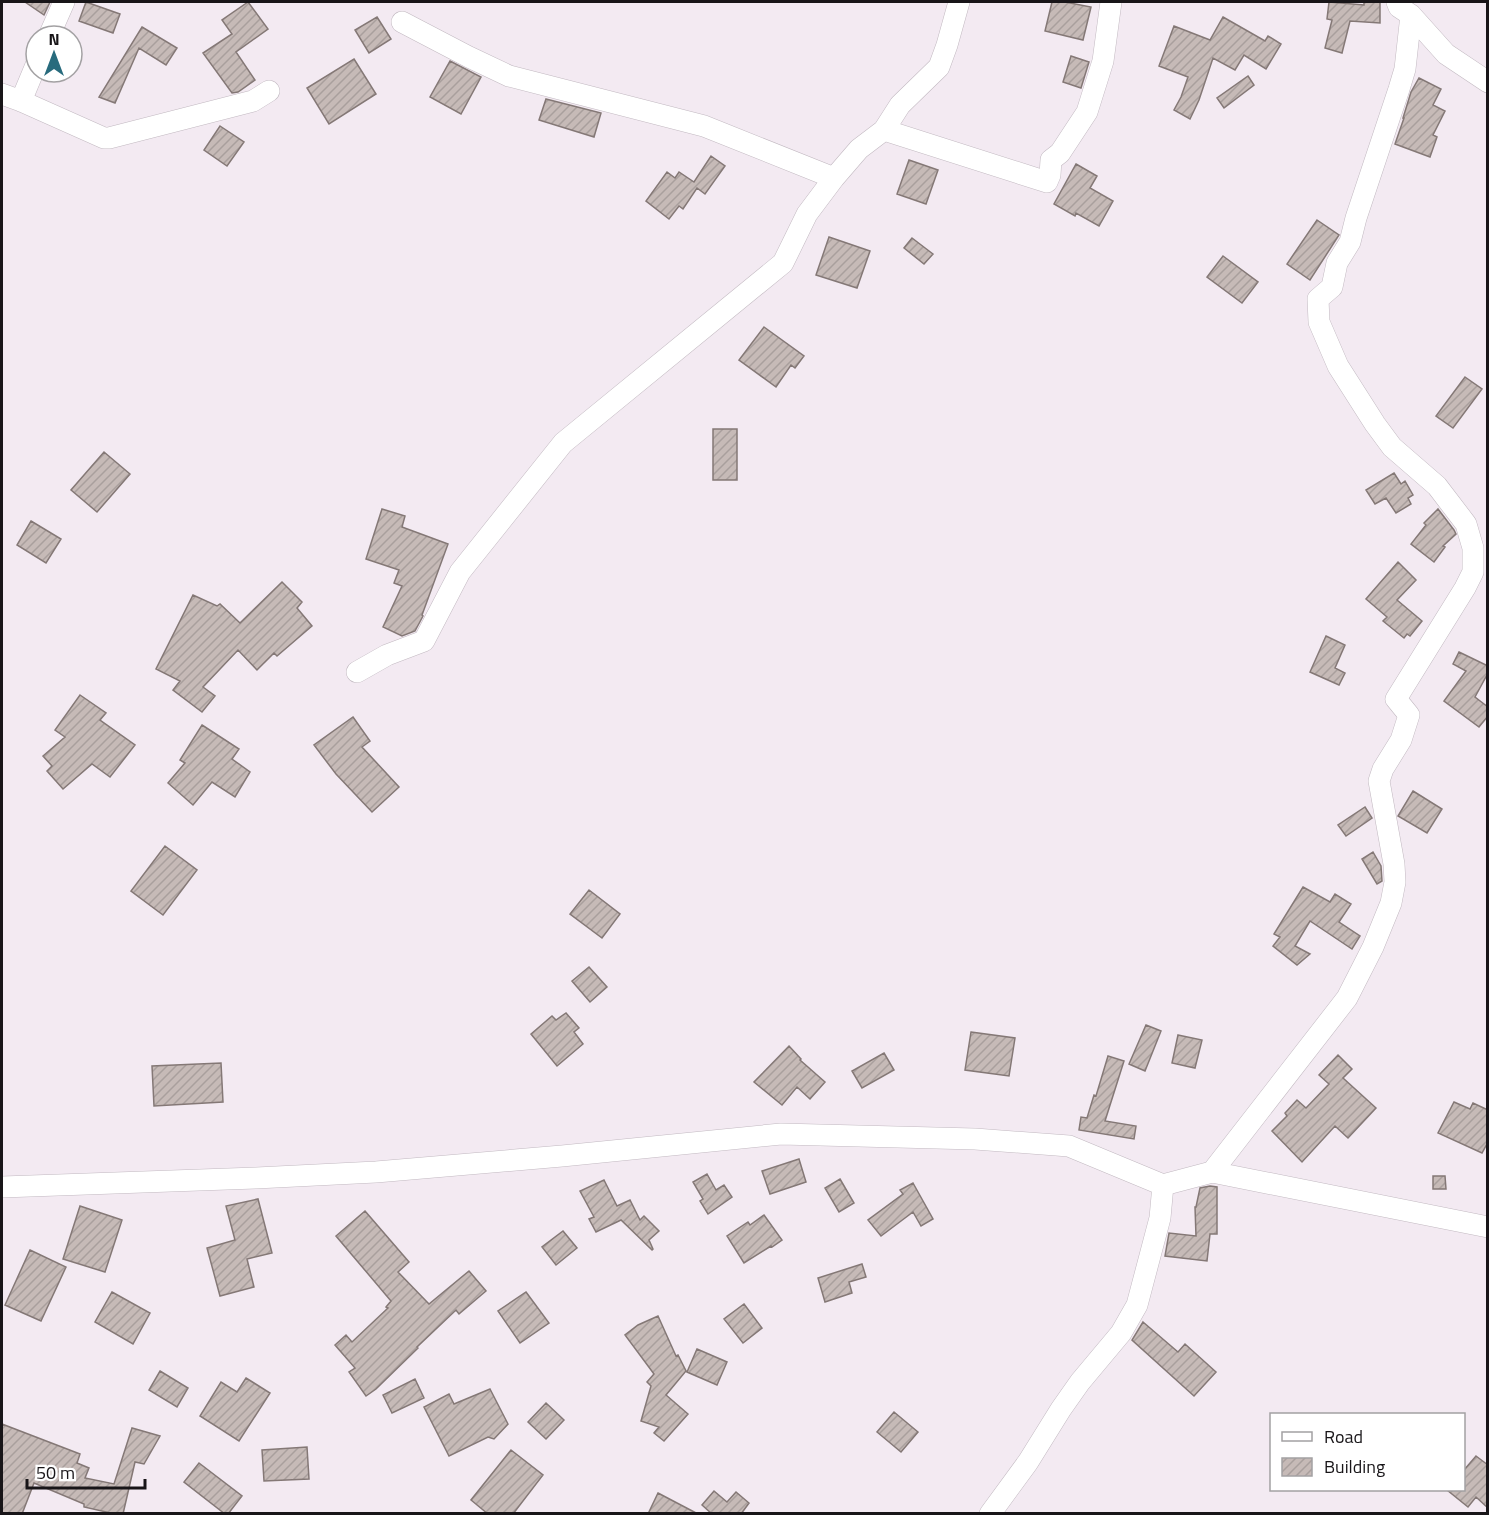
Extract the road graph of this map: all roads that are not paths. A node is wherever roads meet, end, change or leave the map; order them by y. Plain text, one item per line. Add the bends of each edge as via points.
1 (64, 2) edge
2 (960, 2) edge
3 (1111, 2) edge
4 (1404, 8) edge
5 (402, 22) dead end
6 (54, 24) edge
7 (24, 80) edge
8 (1488, 82) edge
9 (269, 91) dead end
10 (11, 97) edge
11 (884, 130) junction
12 (834, 178) junction
13 (357, 672) dead end
14 (1212, 1172) junction
15 (1163, 1185) junction
16 (2, 1187) edge
17 (1488, 1227) edge
18 (990, 1514) edge

1 - 6 street
2 - 11 street via 939,67 900,105
3 - 11 street via 1102,61 1087,112 1051,160 1047,182
4 - 8 street via 1446,54
4 - 14 street via 1405,69 1350,242 1337,263 1332,287 1318,299 1319,322 1338,366 1375,424 1392,447 1437,486 1466,524 1473,548 1473,572 1396,699 1409,715 1401,740 1379,780 1395,882 1373,947 1347,998
5 - 12 street via 509,76 704,126
7 - 10 street
9 - 10 street via 253,101 109,138
11 - 12 street via 859,149
12 - 13 street via 807,214 783,262 563,443 460,573 424,641
14 - 15 street
14 - 17 street
15 - 16 street via 1069,1146 975,1139 781,1134 376,1172
15 - 18 street via 1160,1218 1137,1305 1121,1333 1080,1382

